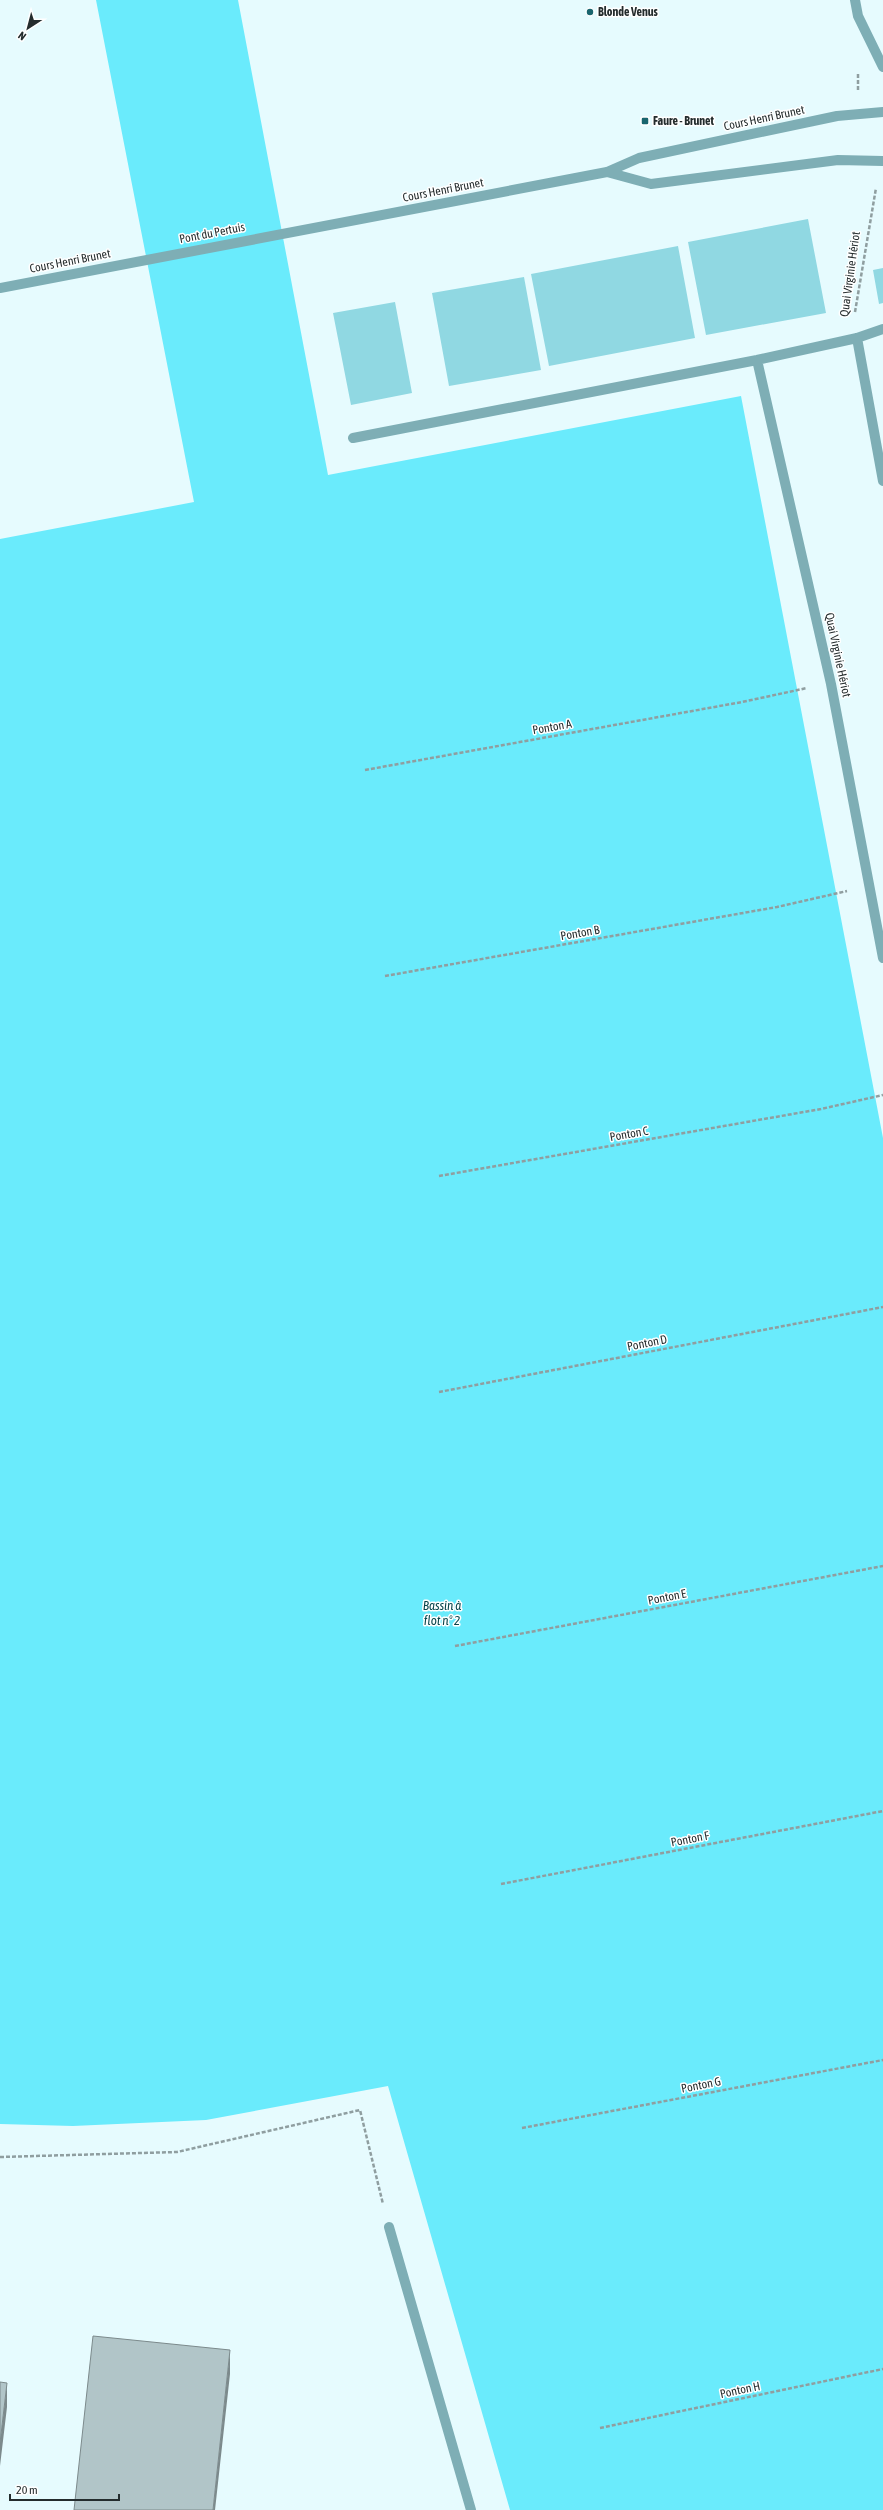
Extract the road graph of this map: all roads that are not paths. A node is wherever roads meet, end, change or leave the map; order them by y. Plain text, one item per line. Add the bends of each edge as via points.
1 (855, 0) edge
2 (883, 67) edge
3 (883, 112) edge
4 (883, 161) edge
5 (608, 172) junction
6 (283, 233) joint
7 (145, 259) joint
8 (0, 288) edge
9 (883, 330) edge
10 (856, 338) junction
11 (757, 360) junction
12 (353, 438) dead end
13 (883, 481) edge
14 (883, 958) edge
15 (389, 2228) road end
16 (471, 2510) edge

1 - 2 street via 858,16
3 - 5 street, Cours Henri Brunet via 837,116 639,158
4 - 5 street, Cours Henri Brunet via 838,160 651,184
5 - 6 street, Cours Henri Brunet
6 - 7 street, Pont du Pertuis
7 - 8 street, Cours Henri Brunet
9 - 10 street
10 - 11 street
10 - 13 street
11 - 12 street
11 - 14 street, Quai Virginie Hériot via 831,684
15 - 16 street

